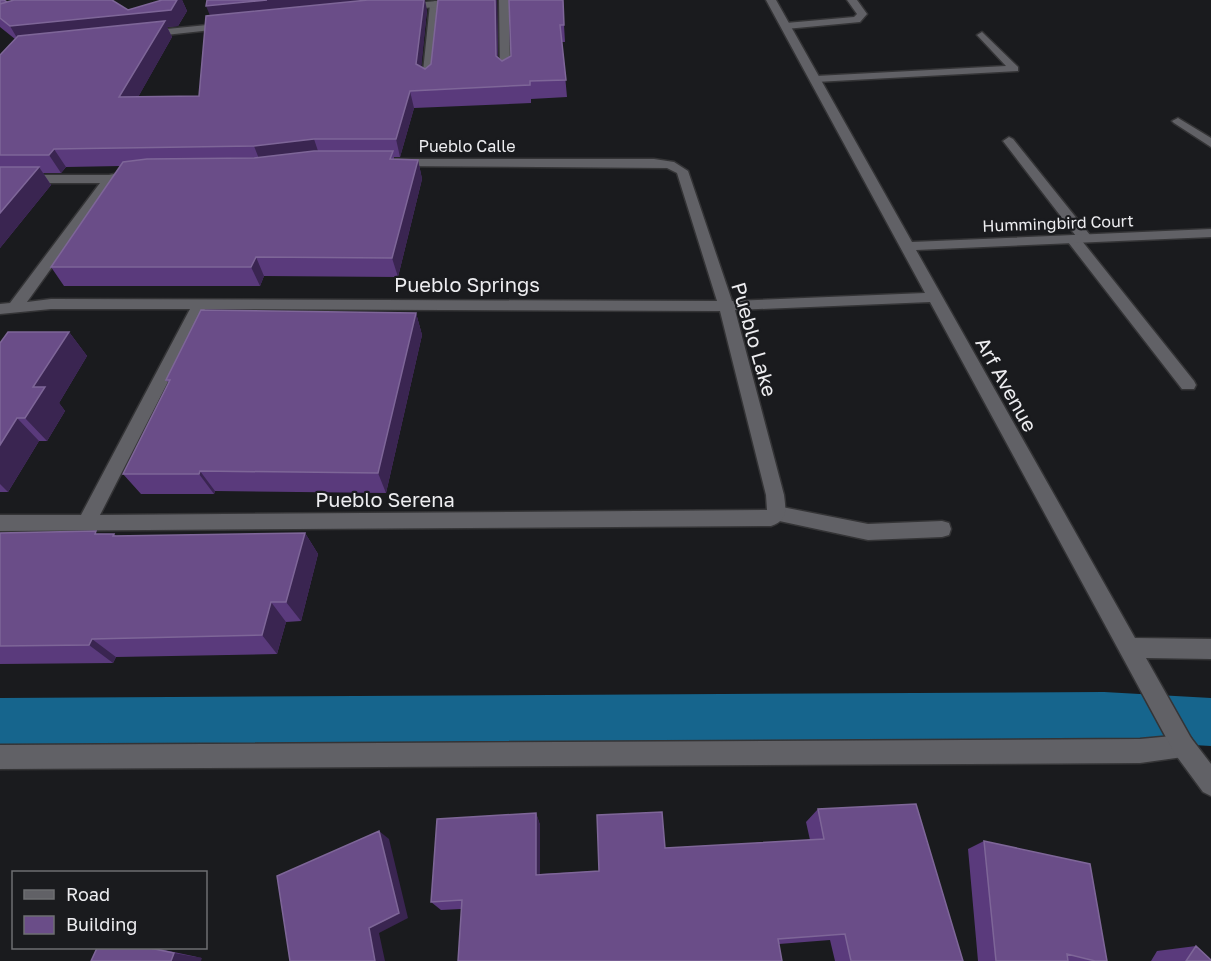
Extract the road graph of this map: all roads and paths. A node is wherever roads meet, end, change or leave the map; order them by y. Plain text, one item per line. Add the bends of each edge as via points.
1 (476, 0) edge
2 (504, 0) edge
3 (771, 0) edge
4 (852, 0) edge
5 (863, 0) edge
6 (435, 4) junction
7 (389, 9) edge
8 (862, 14) junction
9 (238, 25) edge
10 (786, 26) junction
11 (982, 35) dead end
12 (136, 36) edge
13 (505, 73) edge
14 (816, 79) junction
15 (427, 81) edge
16 (1178, 121) dead end
17 (1010, 141) dead end
18 (1211, 143) edge
19 (379, 163) edge
20 (682, 171) joint
21 (147, 172) edge
22 (0, 179) edge
23 (109, 179) junction
24 (1211, 233) edge
25 (1079, 239) junction
26 (907, 246) junction
27 (934, 297) junction
28 (200, 305) junction
29 (726, 306) junction
30 (8, 308) edge
31 (1188, 385) dead end
32 (774, 516) junction
33 (0, 523) edge
34 (86, 523) junction
35 (942, 529) dead end
36 (1128, 648) junction
37 (1211, 649) edge
38 (1183, 746) junction
39 (0, 757) edge
40 (1211, 784) edge

1 - 6 street
2 - 13 street
3 - 10 street, Arf Avenue
4 - 8 street
5 - 8 street via 870,9
6 - 7 street
6 - 15 street
8 - 10 street via 847,22
9 - 12 street
10 - 14 street, Arf Avenue
11 - 14 street via 1014,69
14 - 26 street, Arf Avenue
16 - 18 street
17 - 25 street
19 - 20 street, Pueblo Calle via 654,163
20 - 29 street, Pueblo Lake
21 - 23 street
22 - 23 street
23 - 30 street
24 - 25 street, Hummingbird Court
25 - 26 street, Hummingbird Court
25 - 31 street
26 - 27 street, Arf Avenue
27 - 29 street, Pueblo Springs
27 - 36 street, Arf Avenue
28 - 29 street, Pueblo Springs
28 - 30 street, Pueblo Springs via 51,304
28 - 34 street
29 - 32 street, Pueblo Lake via 775,495
32 - 34 street, Pueblo Serena
32 - 35 street, Pueblo Serena via 868,532
33 - 34 street, Pueblo Serena
36 - 37 street
36 - 38 street, Arf Avenue
38 - 39 street via 1140,751
38 - 40 street, Arf Avenue

